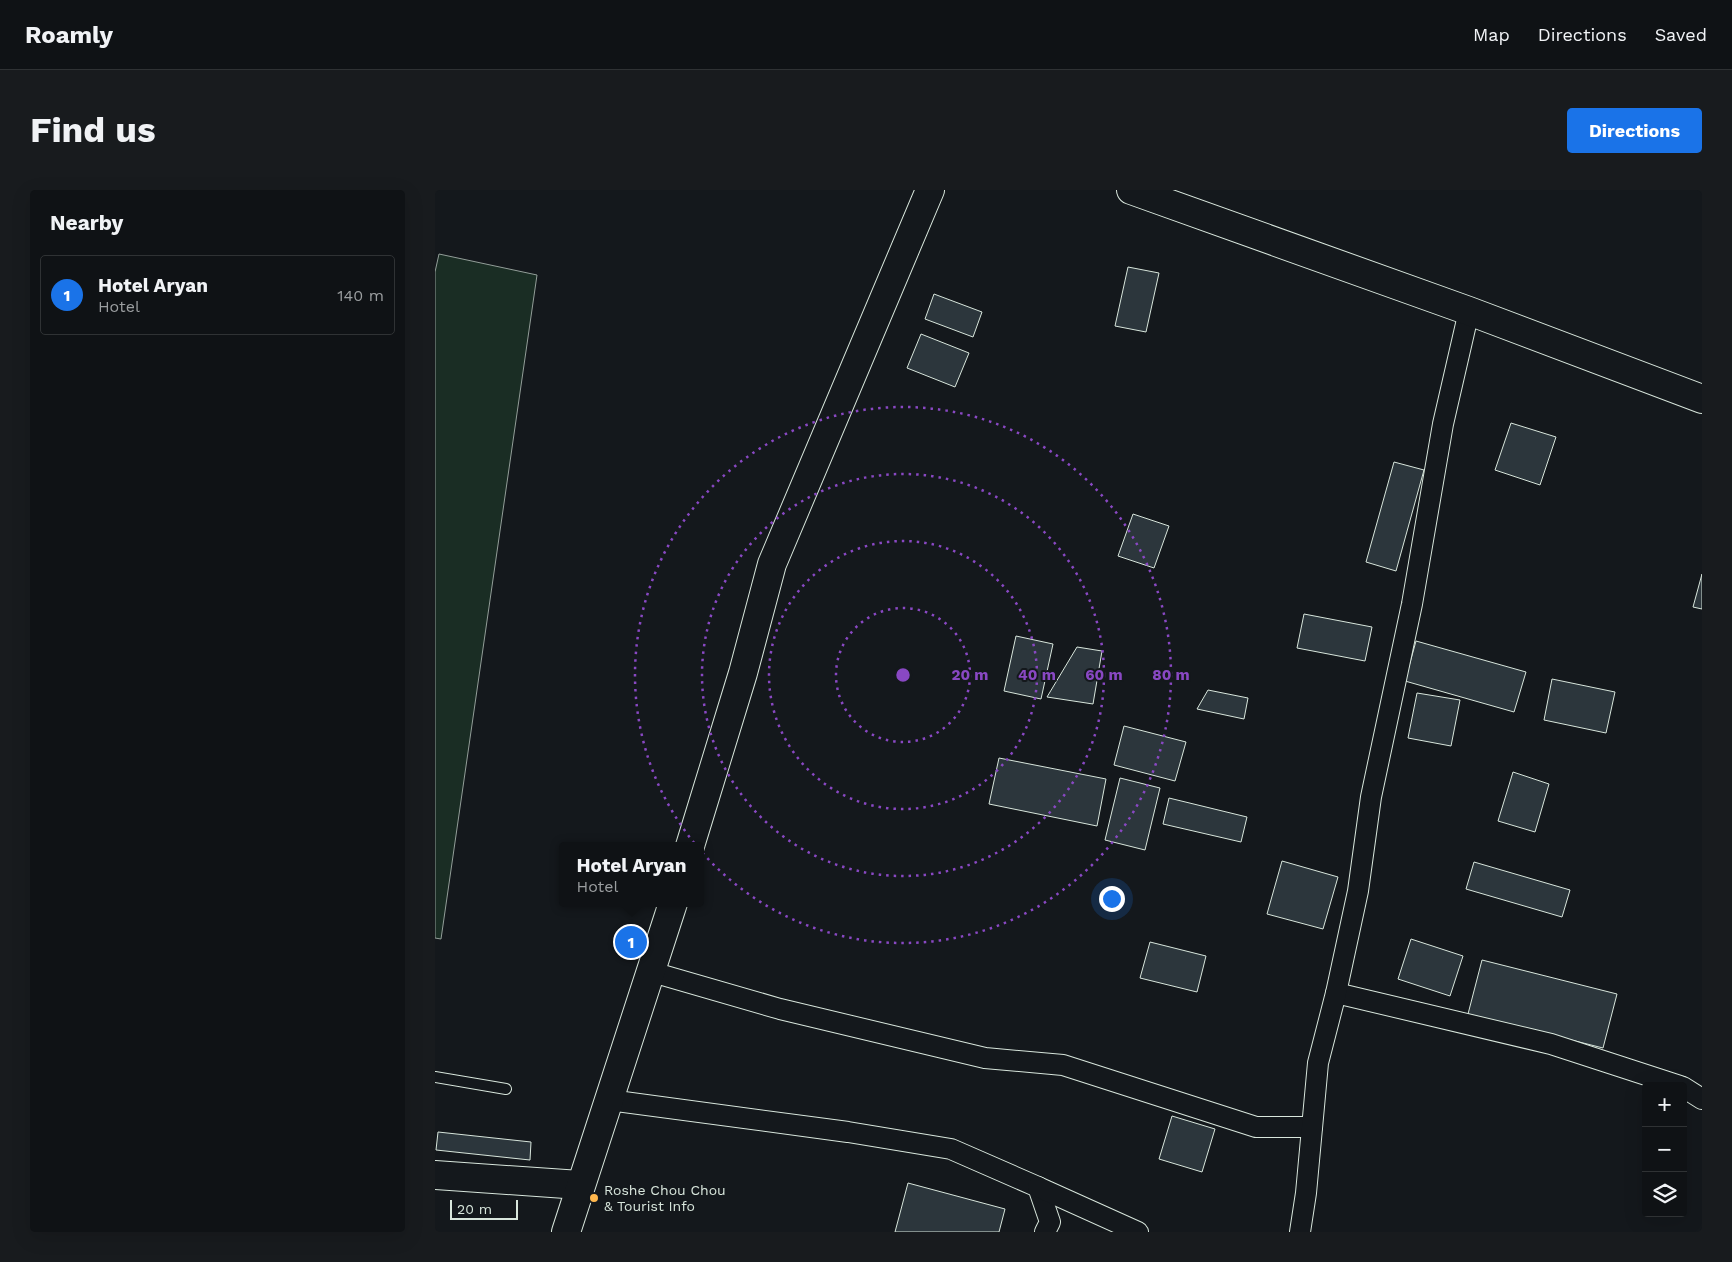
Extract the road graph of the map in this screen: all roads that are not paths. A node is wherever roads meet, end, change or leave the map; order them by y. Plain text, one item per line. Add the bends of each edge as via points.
1 (930, 190) edge
2 (1131, 190) edge
3 (1469, 311) junction
4 (1702, 399) edge
5 (691, 842) edge
6 (672, 907) edge
7 (651, 972) junction
8 (1337, 994) junction
9 (435, 1077) edge
10 (1667, 1082) edge
11 (506, 1089) dead end
12 (1687, 1090) edge
13 (1702, 1099) edge
14 (609, 1100) junction
15 (1312, 1127) junction
16 (435, 1175) edge
17 (580, 1185) junction
18 (1038, 1187) junction
19 (566, 1232) edge
20 (1045, 1232) edge
21 (1137, 1232) edge
22 (1300, 1232) edge

1 - 5 main road via 773,564
2 - 3 main road
3 - 4 main road
3 - 8 street via 1443,424 1412,604 1371,797 1358,891
6 - 7 main road
7 - 14 main road
7 - 15 street via 781,1009 985,1058 1063,1065 1256,1127
8 - 10 street via 1551,1044
8 - 15 street via 1318,1063
9 - 11 lane
12 - 13 street
14 - 17 main road
14 - 18 street via 951,1149
15 - 22 street
16 - 17 main road
17 - 19 main road
18 - 20 street via 1050,1222
18 - 21 street

